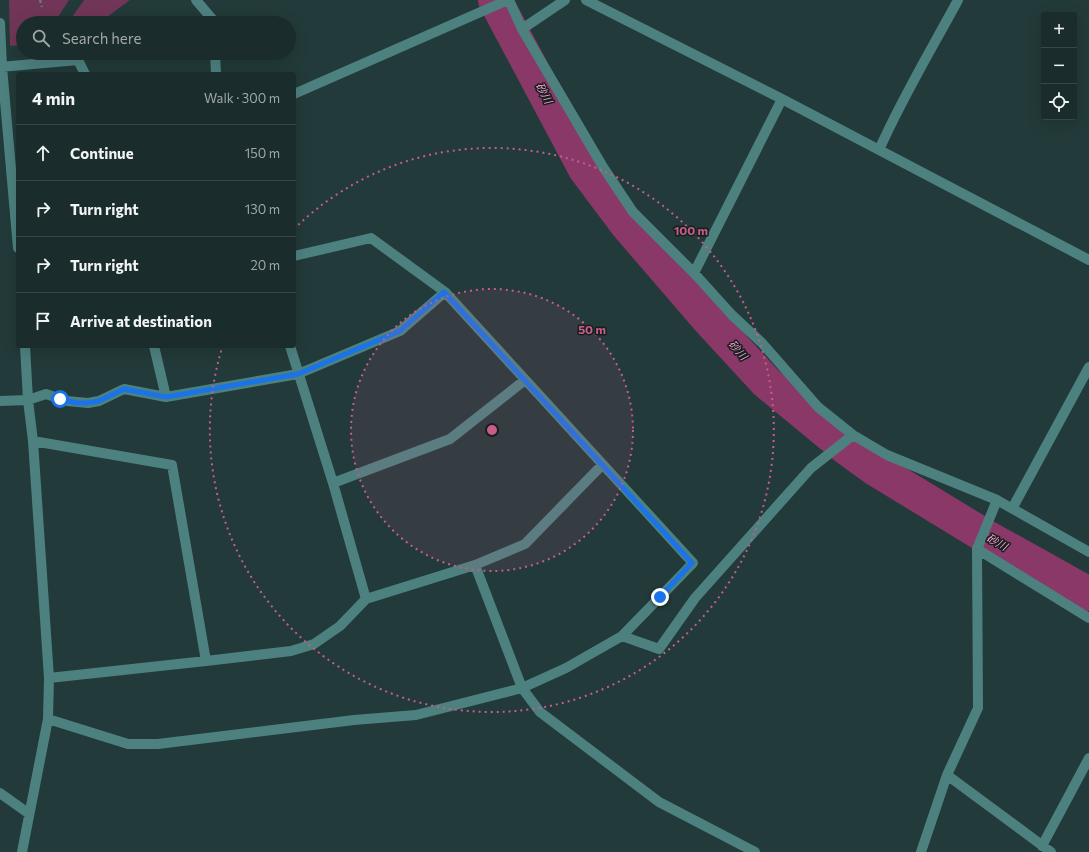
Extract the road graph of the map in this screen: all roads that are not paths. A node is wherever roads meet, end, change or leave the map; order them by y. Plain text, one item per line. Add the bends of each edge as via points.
1 (196, 0) edge
2 (508, 0) edge
3 (565, 0) edge
4 (586, 0) edge
5 (958, 0) edge
6 (210, 16) edge
7 (0, 23) edge
8 (522, 29) junction
9 (78, 60) edge
10 (78, 60) edge
11 (215, 60) edge
12 (1, 67) edge
13 (84, 72) edge
14 (216, 72) edge
15 (296, 93) edge
16 (782, 99) junction
17 (879, 150) junction
18 (16, 227) edge
19 (296, 256) edge
20 (1089, 260) edge
21 (694, 273) junction
22 (444, 292) junction
23 (25, 348) edge
24 (154, 348) edge
25 (291, 348) edge
26 (1089, 367) edge
27 (298, 374) junction
28 (525, 380) junction
29 (166, 397) junction
30 (28, 400) junction
31 (0, 401) edge
32 (852, 435) junction
33 (33, 441) junction
34 (602, 465) junction
35 (333, 483) junction
36 (997, 500) junction
37 (1013, 508) junction
38 (977, 548) junction
39 (1089, 552) edge
40 (475, 565) junction
41 (366, 599) junction
42 (1089, 618) edge
43 (622, 636) junction
44 (206, 661) junction
45 (49, 678) junction
46 (522, 688) junction
47 (48, 719) junction
48 (1089, 758) edge
49 (947, 775) junction
50 (0, 793) edge
51 (28, 813) junction
52 (1042, 846) junction
53 (22, 852) edge
54 (755, 852) edge
55 (921, 852) edge
56 (1051, 852) edge

1 - 6 street
2 - 8 street
2 - 15 street
3 - 8 street
4 - 16 street
5 - 17 street via 912,82
7 - 12 street
8 - 21 street via 632,212
9 - 12 street
10 - 13 street
11 - 14 street
12 - 18 street
16 - 17 street
16 - 21 street
17 - 20 street
19 - 22 street via 371,238
21 - 32 street via 762,343 818,407
22 - 27 street via 400,331
22 - 28 street
23 - 30 street
24 - 29 street
25 - 27 street
26 - 37 street
27 - 29 street
27 - 35 street
28 - 34 street
28 - 35 street via 450,439
29 - 30 street via 124,389 99,401 88,403 67,401 46,394
30 - 31 street
30 - 33 street
32 - 36 street via 887,455
32 - 43 street via 811,468 695,598 659,649
33 - 44 street via 172,465
33 - 45 street
34 - 40 street via 525,544
34 - 43 street via 692,563
35 - 41 street
36 - 37 street
36 - 38 street
37 - 39 street
38 - 42 street
38 - 49 street via 978,708
40 - 41 street
40 - 46 street
41 - 44 street via 340,626 314,644 291,650
43 - 46 street via 566,668
44 - 45 street
45 - 47 street
46 - 47 street via 416,715 158,744 128,744
46 - 54 street via 540,712 659,802
47 - 51 street
48 - 52 street
49 - 52 street
49 - 55 street
50 - 51 street
51 - 53 street
52 - 56 street

